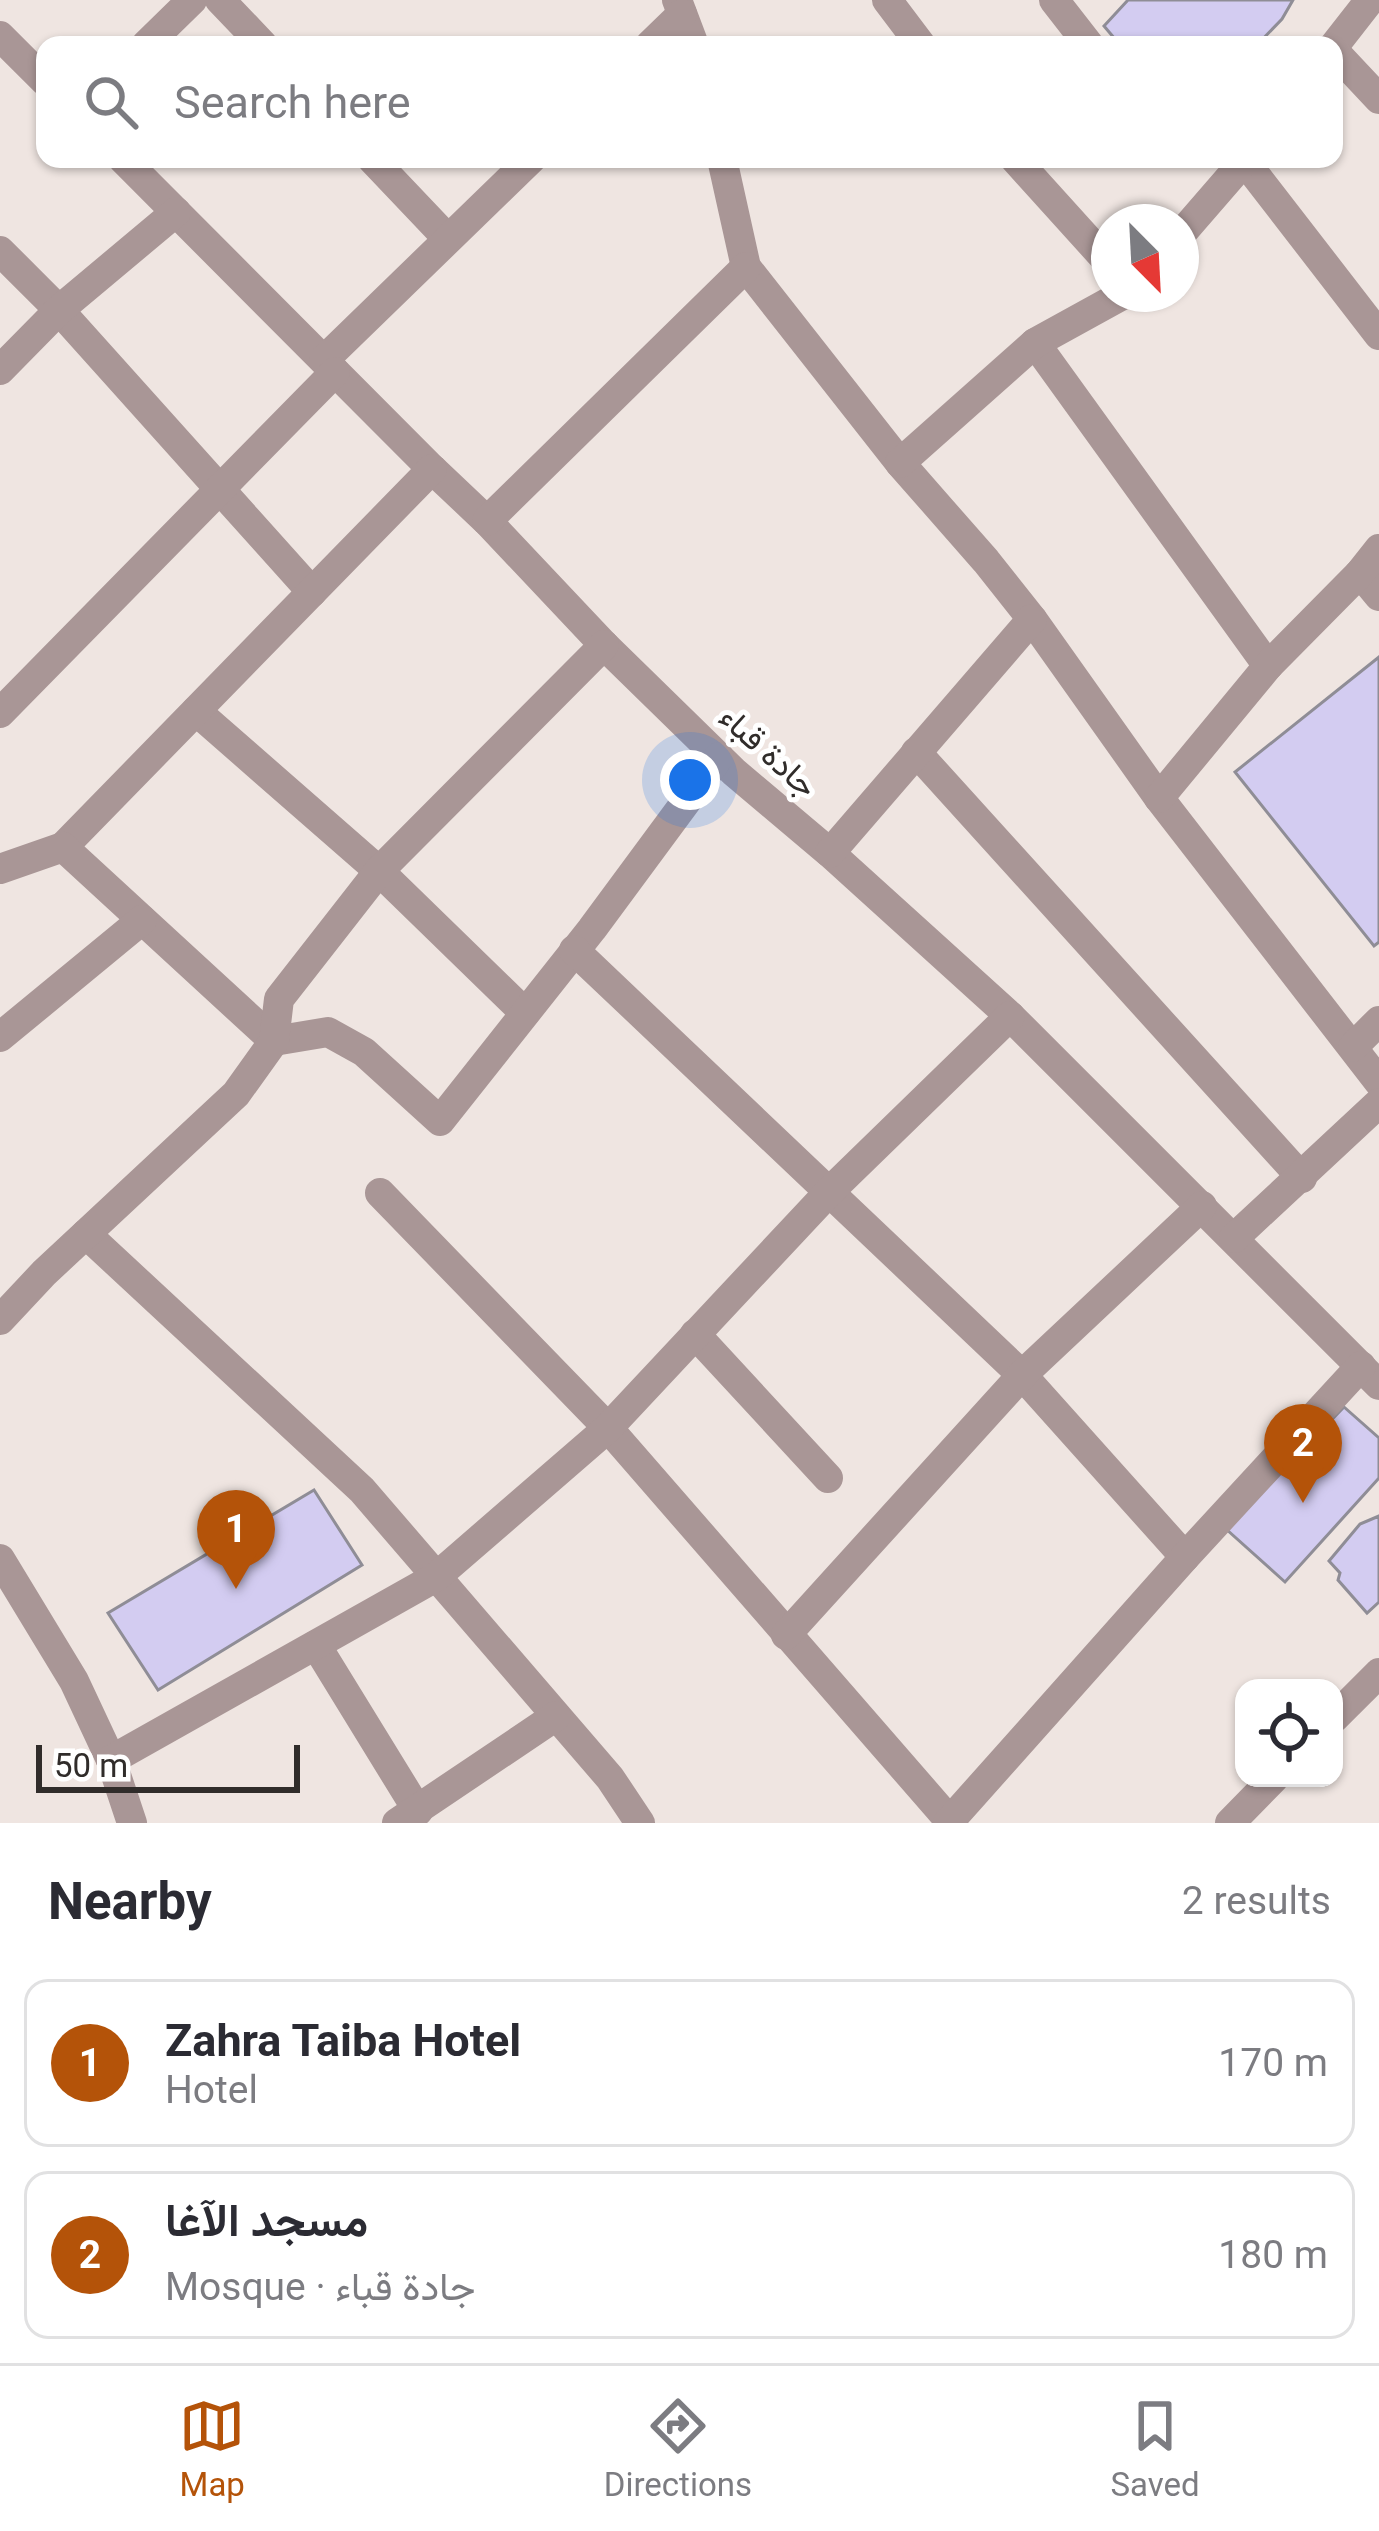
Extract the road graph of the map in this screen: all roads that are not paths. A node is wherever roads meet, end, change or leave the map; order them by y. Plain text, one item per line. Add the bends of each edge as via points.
1 (192, 0) edge
2 (220, 0) edge
3 (887, 0) edge
4 (1370, 0) edge
5 (680, 7) edge
6 (0, 36) edge
7 (155, 36) edge
8 (254, 36) edge
9 (657, 36) edge
10 (691, 36) edge
11 (914, 36) edge
12 (1343, 37) edge
13 (1343, 59) edge
14 (36, 72) edge
15 (1379, 99) edge
16 (133, 168) edge
17 (381, 168) edge
18 (522, 168) edge
19 (724, 168) edge
20 (1024, 168) edge
21 (1237, 168) edge
22 (1252, 168) edge
23 (176, 212) junction
24 (1199, 213) edge
25 (448, 238) junction
26 (1091, 243) edge
27 (0, 251) edge
28 (746, 267) junction
29 (59, 310) junction
30 (1091, 312) edge
31 (1379, 334) edge
32 (1035, 343) junction
33 (330, 366) junction
34 (0, 370) edge
35 (900, 463) junction
36 (432, 469) junction
37 (221, 488) junction
38 (488, 521) junction
39 (1373, 573) edge
40 (312, 592) junction
41 (1032, 619) junction
42 (604, 645) junction
43 (1268, 666) junction
44 (196, 711) junction
45 (0, 713) edge
46 (916, 752) junction
47 (719, 757) junction
48 (1159, 798) junction
49 (63, 847) junction
50 (830, 853) junction
51 (0, 869) edge
52 (379, 871) junction
53 (142, 920) junction
54 (574, 950) junction
55 (525, 1013) junction
56 (1010, 1016) junction
57 (1379, 1021) edge
58 (0, 1037) edge
59 (274, 1041) junction
60 (1353, 1047) junction
61 (1379, 1082) edge
62 (1379, 1103) edge
63 (1302, 1178) junction
64 (829, 1192) junction
65 (380, 1193) dead end
66 (1202, 1206) junction
67 (86, 1234) junction
68 (1234, 1238) junction
69 (0, 1320) edge
70 (695, 1334) junction
71 (1022, 1375) junction
72 (1370, 1375) edge
73 (608, 1428) junction
74 (828, 1478) dead end
75 (1184, 1557) junction
76 (0, 1559) edge
77 (436, 1577) junction
78 (786, 1635) junction
79 (316, 1645) junction
80 (1379, 1673) edge
81 (1343, 1709) edge
82 (556, 1716) junction
83 (111, 1760) junction
84 (1266, 1787) edge
85 (408, 1817) edge
86 (949, 1822) edge
87 (1234, 1822) edge
88 (132, 1823) edge
89 (640, 1823) edge

1 - 7 street
2 - 8 street
3 - 11 street
4 - 12 street
5 - 9 street
5 - 10 street
6 - 14 street
13 - 15 street
16 - 23 street, جادة قباء
17 - 25 street
18 - 25 street
19 - 28 street
20 - 26 street
21 - 24 street
22 - 31 street
23 - 29 street
23 - 33 street, جادة قباء
25 - 33 street
27 - 29 street
28 - 35 street
28 - 38 street
29 - 34 street
29 - 37 street
30 - 32 street
32 - 35 street
32 - 43 street
33 - 36 street, جادة قباء
33 - 37 street
35 - 41 street
36 - 38 street, جادة قباء
36 - 40 street
37 - 40 street
37 - 45 street
38 - 42 street, جادة قباء
39 - 43 street
40 - 44 street
41 - 46 street
41 - 48 street
42 - 47 street, جادة قباء
42 - 52 street
43 - 48 street
44 - 49 street
44 - 52 street
46 - 50 street
46 - 63 street
47 - 50 street, جادة قباء
47 - 54 street
48 - 60 street
49 - 51 street
49 - 53 street
50 - 56 street, جادة قباء
52 - 55 street
52 - 59 street via 279,999
53 - 58 street
53 - 59 street
54 - 55 street
54 - 64 street
55 - 59 street via 440,1121 364,1052 328,1032
56 - 64 street
56 - 66 street, جادة قباء
57 - 60 street
59 - 67 street via 236,1094
60 - 61 street
62 - 63 street
63 - 68 street
64 - 70 street
64 - 71 street
65 - 73 street
66 - 68 street, جادة قباء
66 - 71 street
67 - 69 street
67 - 77 street via 362,1490
68 - 72 street, جادة قباء
70 - 73 street
70 - 74 street
71 - 75 street
71 - 78 street
72 - 75 street
73 - 77 street
73 - 78 street
75 - 86 street
76 - 83 street
77 - 79 street
77 - 82 street
78 - 86 street
79 - 83 street
79 - 85 street
80 - 81 street
82 - 85 street
82 - 89 street
83 - 88 street
84 - 87 street

